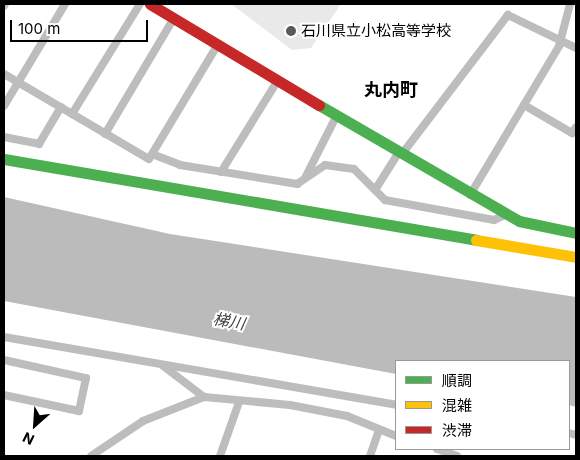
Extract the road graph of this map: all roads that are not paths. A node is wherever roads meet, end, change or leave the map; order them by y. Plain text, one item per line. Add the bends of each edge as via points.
1 (65, 4) edge
2 (140, 4) edge
3 (150, 4) edge
4 (570, 4) edge
5 (174, 18) junction
6 (561, 40) junction
7 (218, 44) junction
8 (576, 48) edge
9 (4, 74) edge
10 (278, 80) junction
11 (18, 82) junction
12 (524, 105) junction
13 (4, 106) edge
14 (60, 107) junction
15 (72, 114) junction
16 (337, 115) junction
17 (576, 127) edge
18 (105, 134) junction
19 (4, 138) edge
20 (400, 153) junction
21 (152, 154) junction
22 (4, 159) edge
23 (222, 172) junction
24 (305, 178) junction
25 (375, 190) junction
26 (470, 195) junction
27 (507, 214) junction
28 (576, 233) edge
29 (576, 257) edge
30 (4, 337) edge
31 (4, 360) edge
32 (160, 364) junction
33 (4, 395) edge
34 (204, 397) junction
35 (238, 402) junction
36 (395, 405) edge
37 (379, 430) junction
38 (395, 436) edge
39 (440, 450) edge
40 (92, 456) edge
41 (220, 456) edge
42 (370, 456) edge
43 (457, 456) edge

1 - 11 street
2 - 15 street
3 - 5 street
4 - 6 street
5 - 7 street
5 - 18 street
6 - 8 street
6 - 12 street
6 - 20 street via 508,15
7 - 10 street
7 - 21 street
9 - 11 street
10 - 16 street
10 - 23 street
11 - 13 street
11 - 14 street
12 - 17 street via 572,133
12 - 26 street
14 - 15 street
14 - 19 street via 39,144
15 - 18 street
16 - 20 street
16 - 24 street
18 - 21 street via 149,159
20 - 25 street
20 - 26 street
21 - 23 street via 180,165
22 - 29 street
23 - 24 street via 297,184
24 - 25 street via 324,165 354,169
25 - 27 street via 385,200 494,220
26 - 27 street
27 - 28 street
30 - 32 street
31 - 33 street via 86,378 79,411
32 - 34 street
32 - 36 street
34 - 35 street
34 - 40 street via 143,421
35 - 37 street via 300,407 347,416
35 - 41 street
37 - 38 street
37 - 42 street
39 - 43 street

